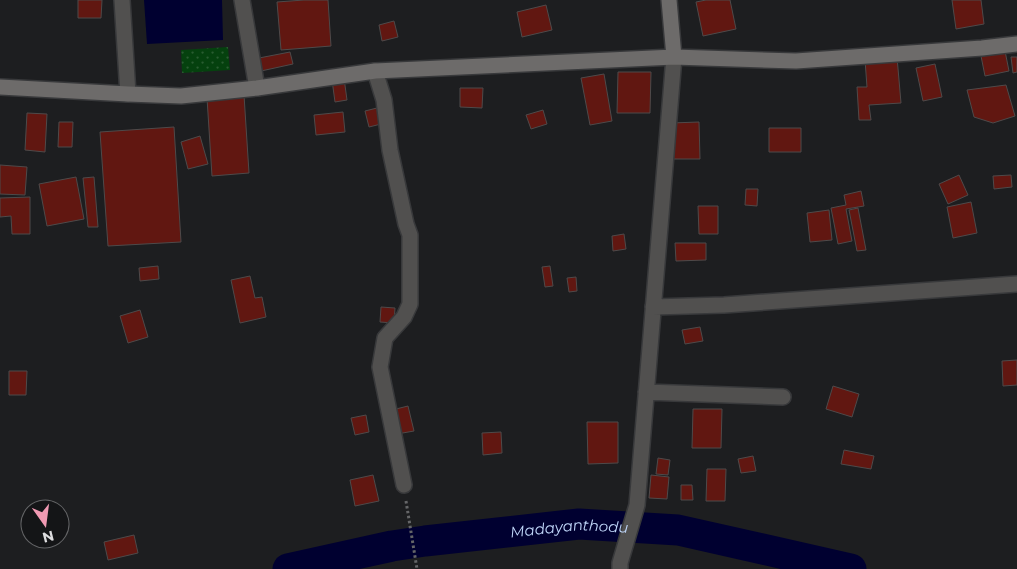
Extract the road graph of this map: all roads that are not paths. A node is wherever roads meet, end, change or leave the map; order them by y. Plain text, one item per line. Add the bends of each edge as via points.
1 (122, 0) edge
2 (242, 0) edge
3 (669, 0) edge
4 (1017, 44) edge
5 (674, 57) junction
6 (375, 71) junction
7 (0, 86) edge
8 (257, 88) junction
9 (128, 94) junction
10 (1017, 284) edge
11 (654, 307) junction
12 (646, 392) junction
13 (783, 397) dead end
14 (404, 485) road end
15 (620, 566) edge

1 - 9 street
2 - 8 street
3 - 5 main road
4 - 5 main road via 796,61
5 - 6 main road
5 - 11 street
6 - 8 main road
6 - 14 street via 384,100 390,150 410,235 410,304 404,317 385,338 380,367
7 - 9 main road
8 - 9 main road via 181,96
10 - 11 street
11 - 12 street
12 - 13 street
12 - 15 street via 637,505

